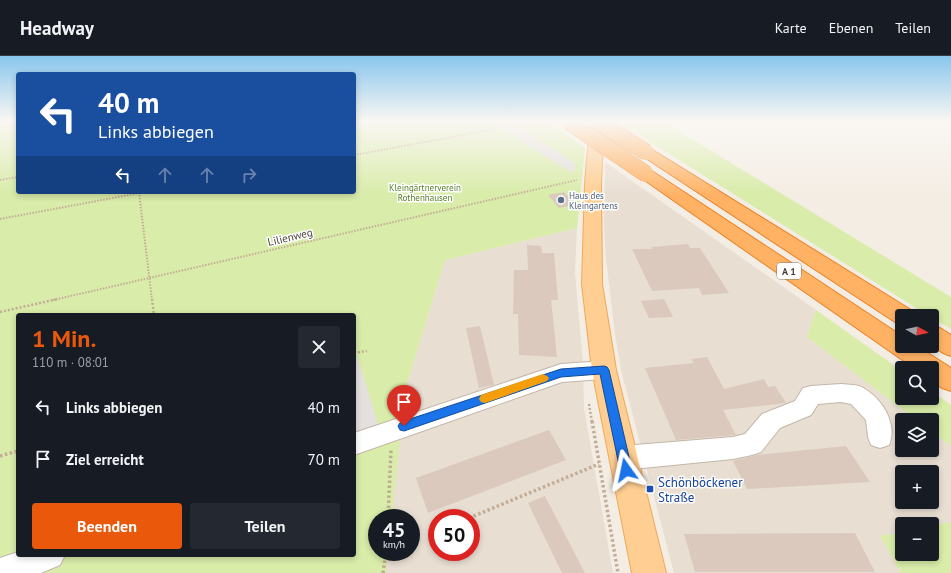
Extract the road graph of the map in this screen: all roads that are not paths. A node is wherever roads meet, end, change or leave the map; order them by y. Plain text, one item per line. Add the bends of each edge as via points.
1 (596, 146) edge
2 (605, 146) edge
3 (637, 146) edge
4 (895, 311) edge
5 (939, 339) edge
6 (951, 347) edge
7 (922, 361) edge
8 (596, 370) junction
9 (939, 373) edge
10 (951, 381) edge
11 (880, 437) dead end
12 (356, 443) edge
13 (611, 461) junction
14 (44, 557) edge
15 (0, 573) edge
16 (649, 573) edge

1 - 8 main road via 592,284
2 - 7 highway, A 1, bridge
3 - 4 highway, A 1, bridge
5 - 6 highway
8 - 12 lane via 561,373
8 - 13 main road
9 - 10 highway, A 1
11 - 13 lane via 877,416 857,395 811,395 803,408 771,422 752,444
13 - 16 main road
14 - 15 lane

